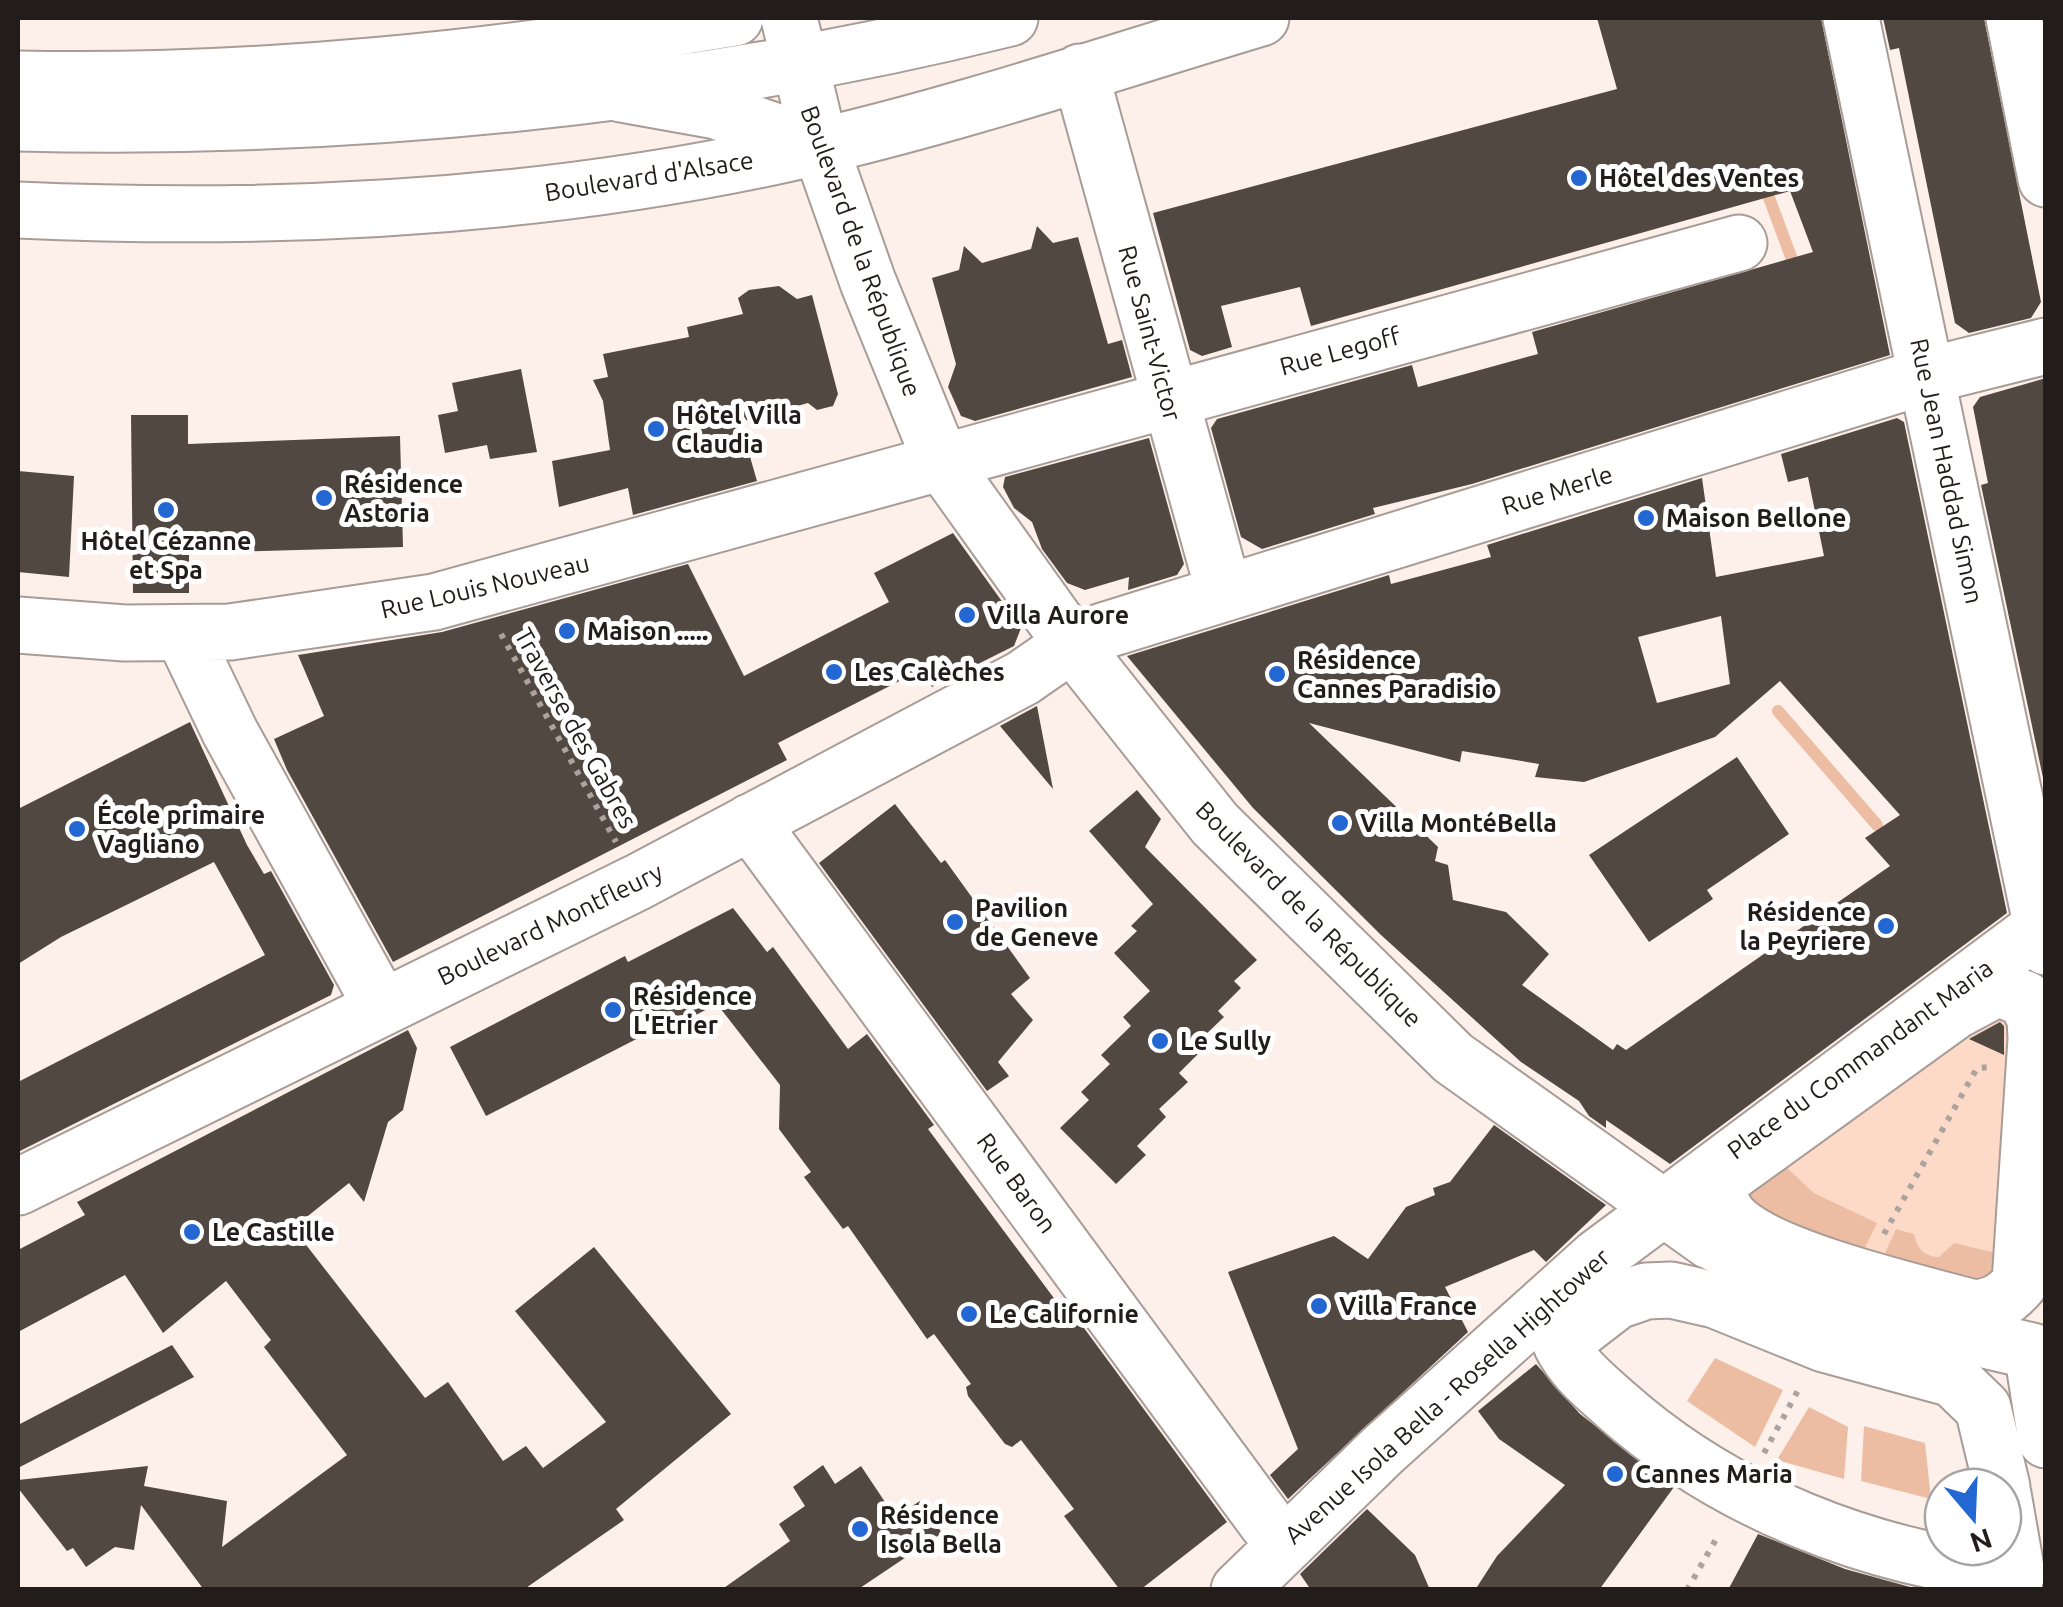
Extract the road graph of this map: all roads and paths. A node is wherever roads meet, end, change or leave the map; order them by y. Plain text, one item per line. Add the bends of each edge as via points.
1 (735, 18) edge
2 (1010, 18) edge
3 (1262, 18) edge
4 (1851, 18) edge
5 (2014, 18) edge
6 (794, 42) edge
7 (1080, 72) junction
8 (18, 79) edge
9 (604, 90) junction
10 (18, 123) edge
11 (820, 146) junction
12 (2046, 179) edge
13 (18, 210) edge
14 (1738, 242) dead end
15 (2046, 346) edge
16 (1926, 376) junction
17 (1167, 398) junction
18 (941, 461) junction
19 (484, 591) junction
20 (1224, 592) junction
21 (18, 625) edge
22 (183, 634) junction
23 (1072, 644) junction
24 (750, 822) junction
25 (638, 882) junction
26 (2045, 932) edge
27 (382, 1007) junction
28 (2040, 1072) edge
29 (18, 1186) edge
30 (1660, 1208) junction
31 (1860, 1275) junction
32 (1824, 1344) junction
33 (2039, 1352) edge
34 (2046, 1440) edge
35 (1998, 1467) edge
36 (1744, 1491) junction
37 (1284, 1544) junction
38 (1923, 1560) edge
39 (1972, 1567) edge
40 (2016, 1567) edge
41 (1239, 1590) edge
42 (1687, 1590) edge

1 - 8 main road via 402,63 214,77
2 - 6 main road
3 - 7 main road, Boulevard d'Alsace
4 - 16 main road, Rue Jean Haddad Simon
5 - 12 main road
6 - 9 main road
6 - 11 main road, Boulevard de la République
7 - 11 main road, Boulevard d'Alsace
7 - 17 main road, Rue Saint-Victor
9 - 10 main road via 207,123
9 - 11 main road via 716,112
11 - 13 main road, Boulevard d'Alsace via 589,187 376,209 160,216
11 - 18 main road, Boulevard de la République
14 - 17 main road, Rue Legoff
15 - 16 main road, Rue Merle
16 - 20 main road, Rue Merle
16 - 26 main road, Rue Jean Haddad Simon
17 - 18 main road, Rue Legoff
17 - 20 main road, Rue Saint-Victor
18 - 19 main road, Rue Louis Nouveau
18 - 23 main road, Boulevard de la République
19 - 22 main road, Rue Louis Nouveau via 340,618
19 - 25 path, Traverse des Gabres
20 - 23 main road, Rue Merle
21 - 22 main road, Rue Louis Nouveau
22 - 27 main road
23 - 24 main road, Boulevard Montfleury via 1023,678
23 - 30 main road, Boulevard de la République via 1215,824 1454,1058
24 - 25 main road, Boulevard Montfleury
24 - 37 main road, Rue Baron
25 - 27 main road, Boulevard Montfleury
26 - 30 main road, Place du Commandant Maria
27 - 29 main road, Boulevard Montfleury
28 - 31 path via 1977,1068
28 - 31 main road, Place du Commandant Maria via 2020,1283 1993,1306 1974,1308
28 - 31 main road, Place du Commandant Maria via 2035,1018 2025,998 1998,988 1955,1011 1725,1177 1720,1200 1740,1226
28 - 33 main road, Place du Commandant Maria
30 - 33 main road, Boulevard de la République via 1738,1256 1845,1302
30 - 37 main road, Avenue Isola Bella - Rosella Hightower
32 - 35 main road via 1917,1367 1965,1387 1992,1429
32 - 36 path
32 - 36 main road via 1715,1300 1671,1290 1617,1301 1561,1344 1571,1365 1639,1425
33 - 34 main road, Place du Commandant Maria
36 - 38 main road via 1793,1516
36 - 42 path
37 - 41 main road, Avenue Isola Bella - Rosella Hightower
39 - 40 main road via 2017,1574

